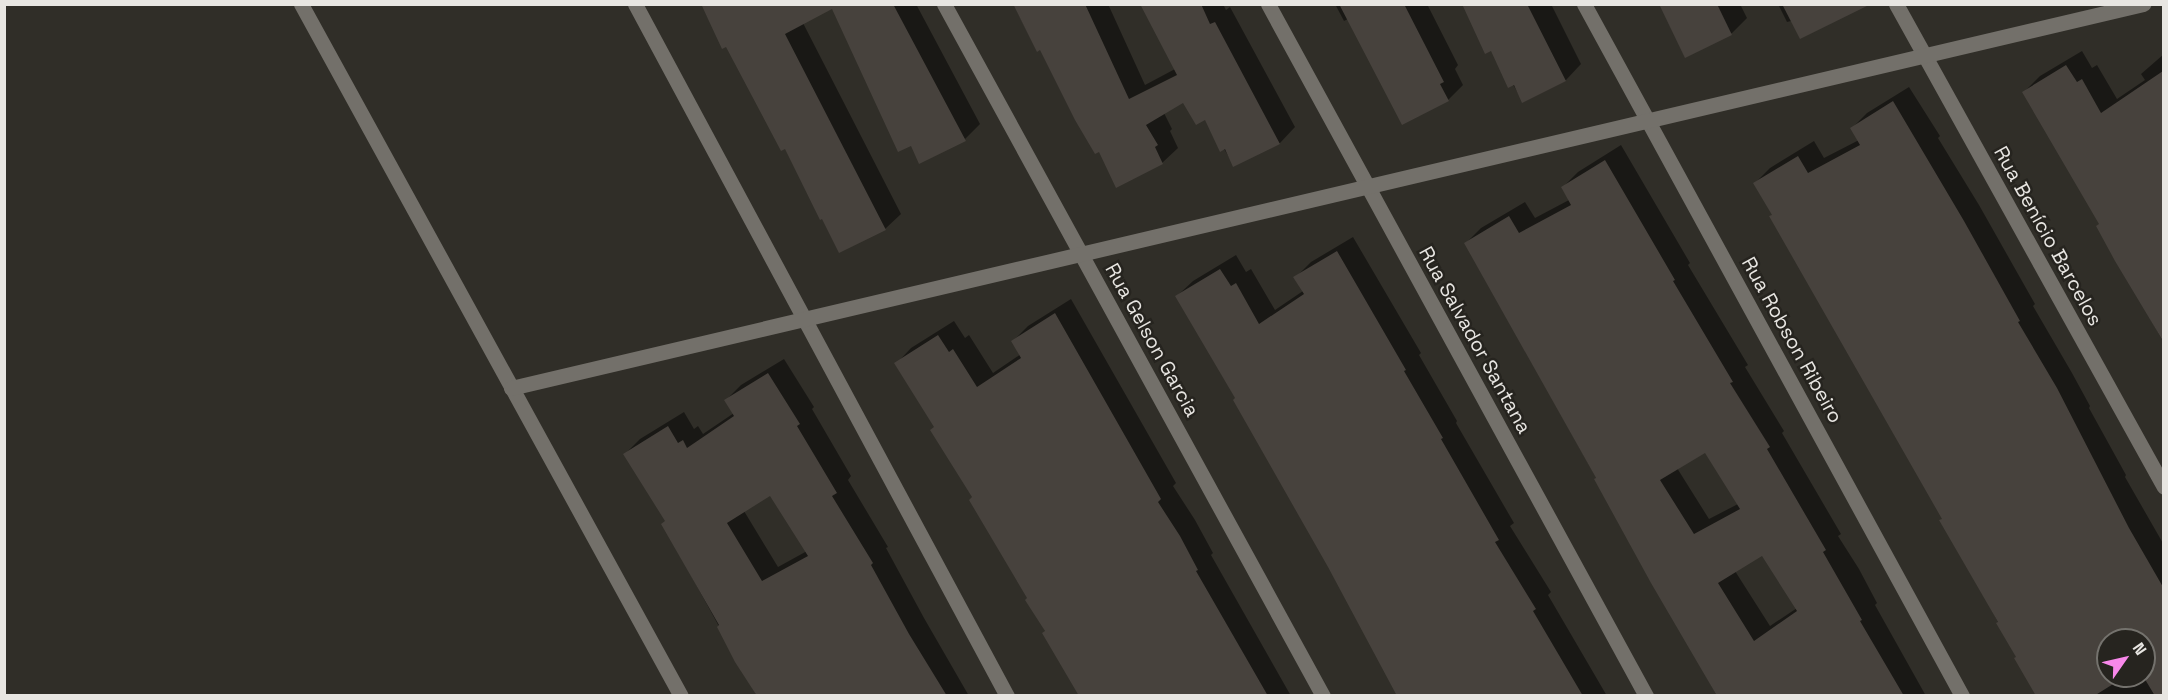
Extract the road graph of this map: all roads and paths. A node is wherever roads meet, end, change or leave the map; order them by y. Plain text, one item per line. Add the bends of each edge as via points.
1 (302, 4) edge
2 (635, 4) edge
3 (944, 4) edge
4 (1268, 4) edge
5 (1584, 4) edge
6 (1896, 4) edge
7 (2144, 4) edge
8 (1925, 56) junction
9 (1648, 121) junction
10 (1367, 187) junction
11 (1081, 254) junction
12 (804, 319) junction
13 (511, 388) junction
14 (2163, 487) edge
15 (681, 696) edge
16 (1007, 696) edge
17 (1323, 696) edge
18 (1646, 696) edge
19 (1962, 696) edge

1 - 13 street
2 - 12 street
3 - 11 street, Rua Gelson Garcia
4 - 10 street, Rua Salvador Santana
5 - 9 street, Rua Robson Ribeiro
6 - 8 street, Rua Benício Barcelos
7 - 8 street
8 - 9 street
8 - 14 street, Rua Benício Barcelos
9 - 10 street
9 - 19 street, Rua Robson Ribeiro
10 - 11 street
10 - 18 street, Rua Salvador Santana
11 - 12 street
11 - 17 street, Rua Gelson Garcia
12 - 13 street
12 - 16 street
13 - 15 street

